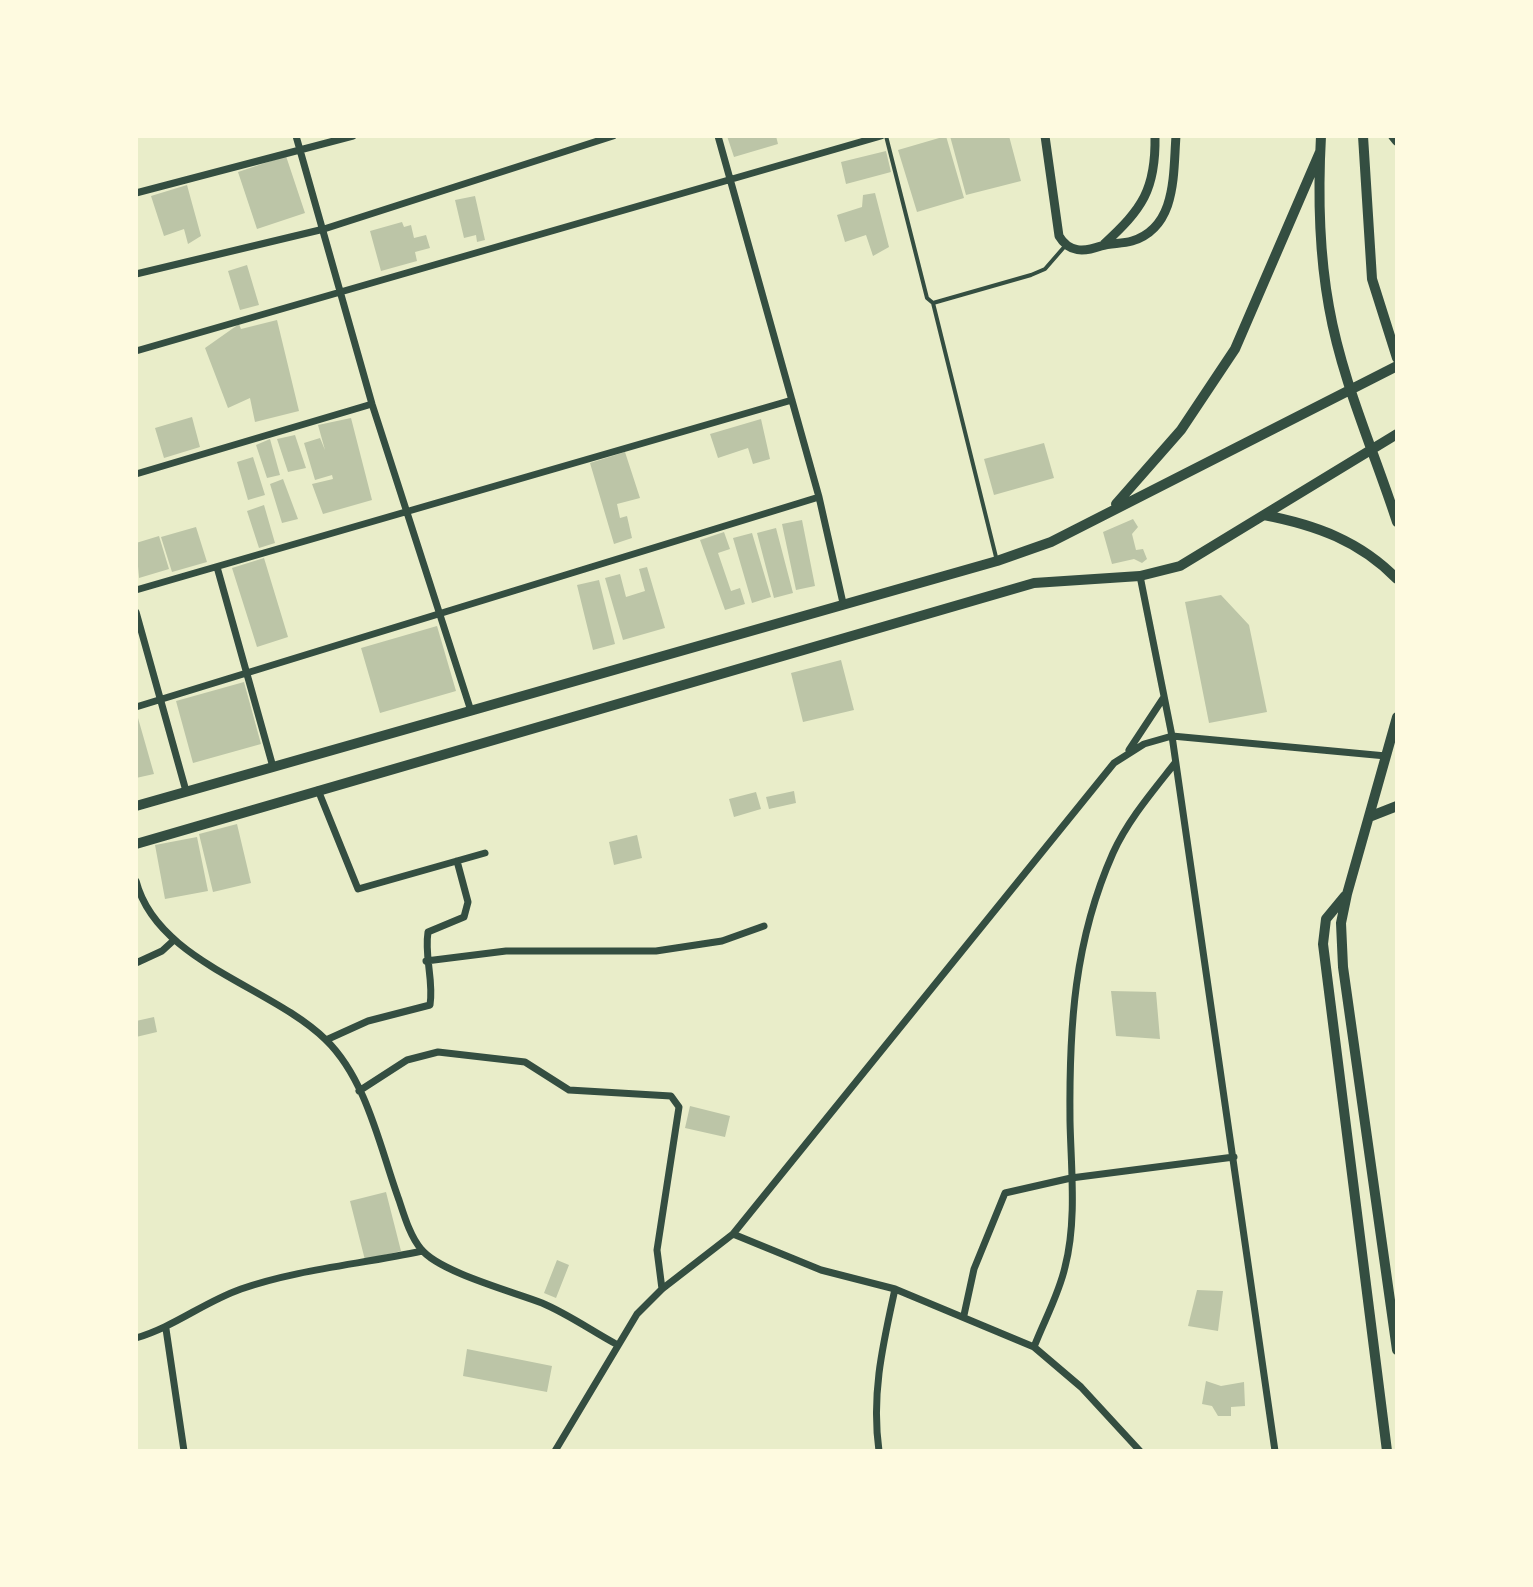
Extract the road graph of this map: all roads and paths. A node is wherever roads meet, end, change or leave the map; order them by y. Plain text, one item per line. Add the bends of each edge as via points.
1 (296, 136) edge
2 (353, 136) edge
3 (613, 136) edge
4 (718, 136) edge
5 (883, 136) edge
6 (1045, 136) edge
7 (1155, 136) edge
8 (1176, 136) edge
9 (1321, 136) edge
10 (1363, 136) edge
11 (1393, 136) edge
12 (1397, 141) edge
13 (299, 150) junction
14 (1320, 152) junction
15 (729, 180) junction
16 (136, 193) edge
17 (324, 229) junction
18 (1104, 244) junction
19 (1065, 246) junction
20 (136, 274) edge
21 (338, 292) junction
22 (933, 303) junction
23 (136, 351) edge
24 (1397, 358) edge
25 (1397, 366) edge
26 (1350, 387) junction
27 (792, 400) junction
28 (372, 404) junction
29 (1397, 434) edge
30 (1372, 448) junction
31 (136, 474) edge
32 (819, 497) junction
33 (1112, 508) junction
34 (405, 510) junction
35 (1264, 515) junction
36 (1397, 522) edge
37 (997, 561) junction
38 (217, 567) junction
39 (1140, 576) junction
40 (1397, 579) edge
41 (136, 590) edge
42 (843, 603) junction
43 (136, 612) edge
44 (439, 613) junction
45 (246, 671) junction
46 (1164, 696) junction
47 (160, 699) junction
48 (136, 707) edge
49 (471, 711) junction
50 (1397, 717) edge
51 (1172, 736) junction
52 (1128, 752) junction
53 (1386, 756) junction
54 (1175, 763) junction
55 (273, 767) junction
56 (318, 790) junction
57 (186, 791) junction
58 (136, 806) edge
59 (1397, 806) edge
60 (1369, 817) junction
61 (136, 844) edge
62 (485, 853) dead end
63 (457, 861) junction
64 (136, 881) edge
65 (1347, 894) junction
66 (764, 926) dead end
67 (174, 940) junction
68 (426, 961) junction
69 (136, 963) edge
70 (326, 1040) junction
71 (359, 1091) junction
72 (1234, 1157) junction
73 (1071, 1178) junction
74 (733, 1234) junction
75 (422, 1251) junction
76 (662, 1289) junction
77 (895, 1289) junction
78 (964, 1315) junction
79 (166, 1329) junction
80 (136, 1338) edge
81 (616, 1344) junction
82 (1034, 1347) junction
83 (1397, 1350) edge
84 (184, 1451) edge
85 (555, 1451) edge
86 (879, 1451) edge
87 (1140, 1451) edge
88 (1275, 1451) edge
89 (1387, 1451) edge

1 - 13 street
2 - 13 street
3 - 17 street
4 - 15 street
5 - 15 street
5 - 22 lane via 927,298
6 - 19 street via 1055,219
7 - 18 street via 1154,170 1142,205
8 - 18 street via 1170,198 1159,224 1132,241
9 - 14 main road
10 - 24 main road via 1372,279
11 - 12 main road
13 - 16 street
13 - 17 street
14 - 26 main road via 1324,277
14 - 33 main road via 1235,349 1181,430
15 - 21 street
15 - 27 street
17 - 20 street
17 - 21 street
18 - 19 street via 1081,251
19 - 22 lane via 1045,269
21 - 23 street
21 - 28 street
22 - 37 lane
25 - 26 main road
26 - 30 main road
26 - 33 main road
27 - 32 street
27 - 34 street
28 - 31 street
28 - 34 street
29 - 30 main road
30 - 35 main road
30 - 36 main road
32 - 42 street
32 - 44 street
33 - 37 main road via 1051,542
34 - 38 street
34 - 44 street
35 - 39 main road via 1180,566
35 - 40 main road via 1306,523 1347,540
37 - 42 main road
38 - 41 street
38 - 45 street
39 - 46 street
39 - 56 main road via 1034,583
42 - 49 main road
43 - 47 street
44 - 45 street
44 - 49 street
45 - 47 street
45 - 55 street
46 - 51 street
46 - 52 street
47 - 48 street
47 - 57 street
49 - 55 main road
50 - 53 main road
51 - 52 street
51 - 53 street
51 - 54 street
52 - 74 street via 1092,786
53 - 60 main road
54 - 72 street
54 - 73 street via 1113,852 1085,939 1069,1034
55 - 57 main road
56 - 61 main road
56 - 63 street via 358,889
57 - 58 main road
59 - 60 main road
60 - 65 main road
62 - 63 street
63 - 68 street via 468,902 464,917 428,932
64 - 67 street via 152,918
65 - 83 main road via 1341,923 1343,967
65 - 89 main road via 1326,919 1323,944
66 - 68 street via 722,941 656,951 506,951
67 - 69 street
67 - 70 street
68 - 70 street via 430,1005 368,1021
70 - 71 street
71 - 75 street
71 - 76 street via 407,1060 438,1052 525,1062 569,1090 671,1096 679,1107 657,1250
72 - 73 street
72 - 88 street
73 - 78 street via 1005,1193 974,1269
73 - 82 street via 1065,1267
74 - 76 street
74 - 77 street via 821,1270
75 - 79 street via 244,1288
75 - 81 street via 545,1305
76 - 81 street
77 - 78 street
77 - 86 street via 877,1372
78 - 82 street
79 - 80 street
79 - 84 street
81 - 85 street
82 - 87 street via 1081,1387

